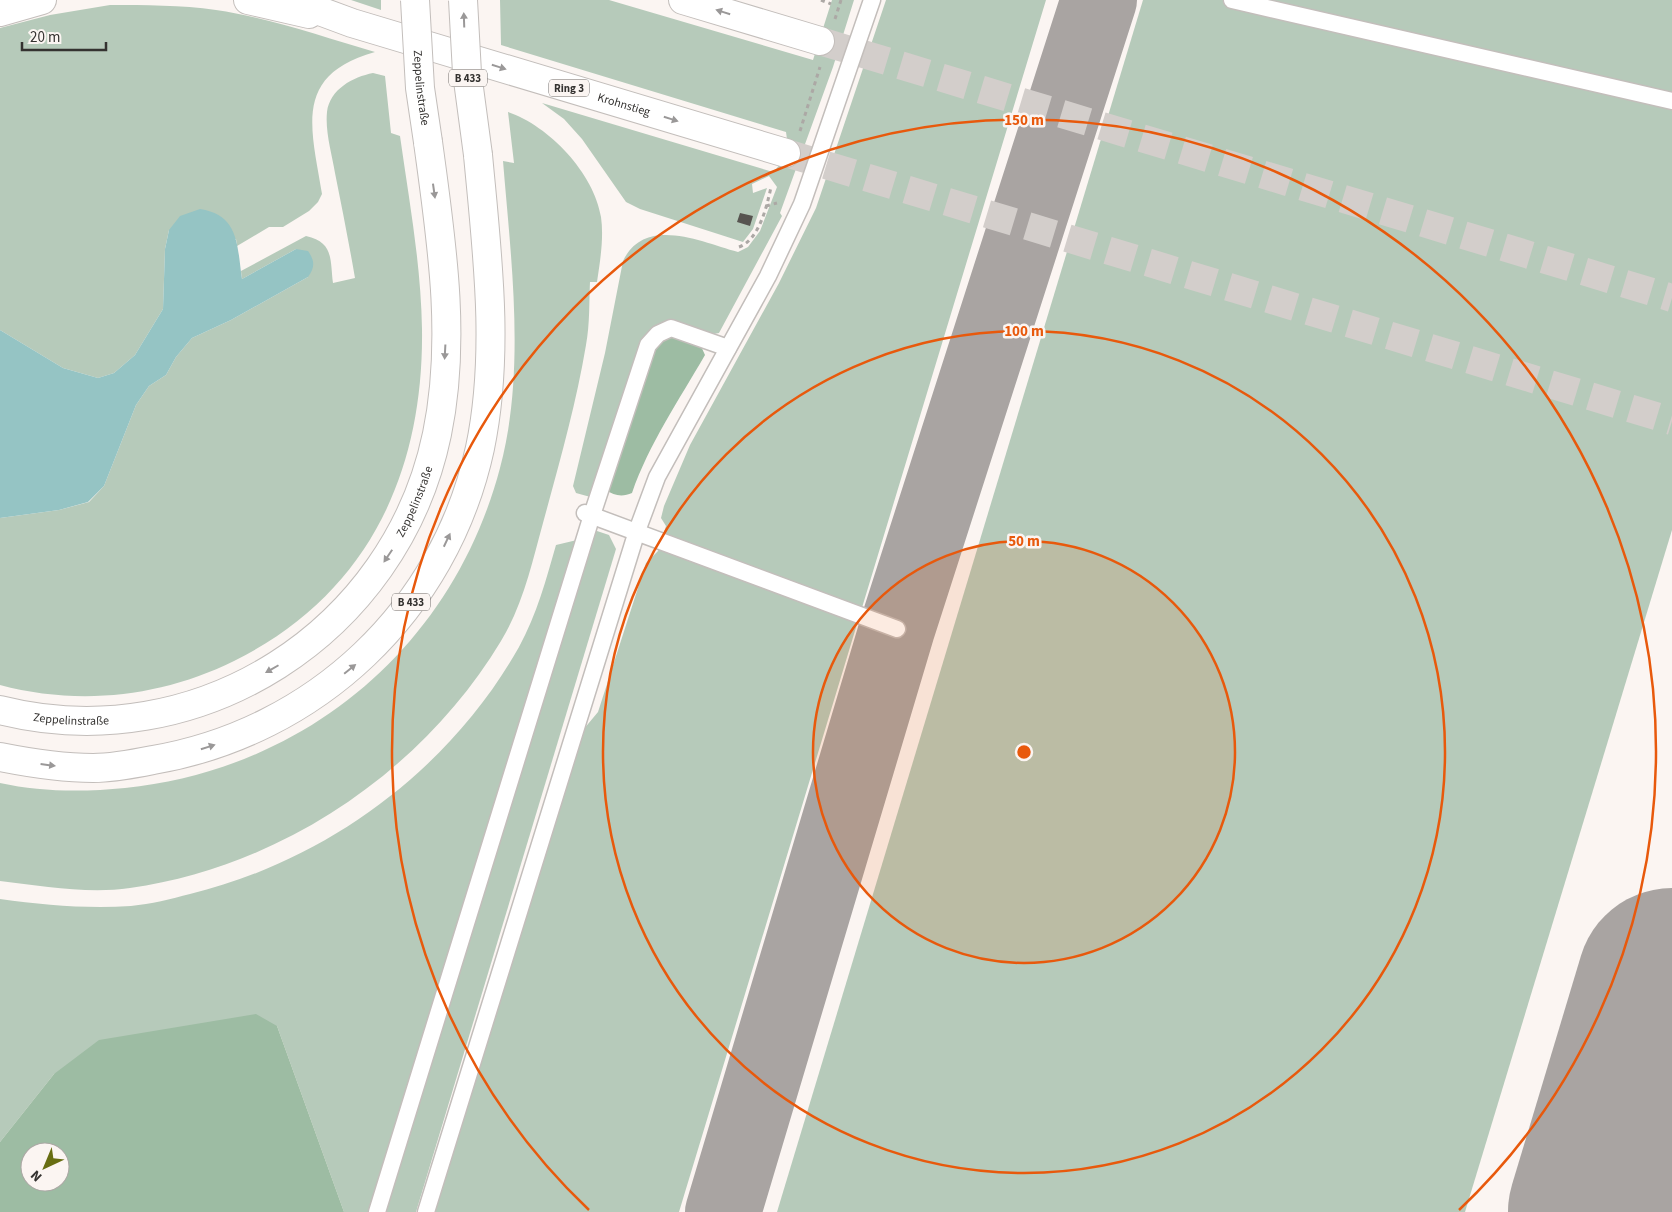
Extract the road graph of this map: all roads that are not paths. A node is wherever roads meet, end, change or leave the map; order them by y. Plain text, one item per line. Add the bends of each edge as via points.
1 (42, 0) edge
2 (248, 0) edge
3 (290, 0) edge
4 (415, 0) edge
5 (463, 0) edge
6 (683, 0) edge
7 (743, 0) edge
8 (872, 0) edge
9 (1232, 0) edge
10 (0, 12) edge
11 (352, 23) junction
12 (1672, 101) edge
13 (792, 147) tunnel mouth
14 (728, 348) junction
15 (589, 514) junction
16 (637, 531) junction
17 (897, 629) dead end
18 (0, 710) edge
19 (0, 757) edge
20 (377, 1212) edge
21 (426, 1212) edge

1 - 10 highway
2 - 11 highway
3 - 11 highway, Krohnstieg / Ring 3
4 -> 18 highway, Zeppelinstraße, bridge via 420,88 442,246 446,327 442,408 431,460 401,536 375,575 342,614 303,648 263,674 214,698 120,720 62,721
19 -> 5 highway, B 433, bridge via 95,768 166,758 240,736 292,709 354,666 388,631 431,571 460,513 473,477 488,394 490,304
7 -> 6 highway via 825,42
8 - 14 lane via 802,204 768,276
9 - 12 lane
11 -> 13 highway, Krohnstieg / Ring 3
14 - 15 lane via 671,328 658,334 648,345
14 - 16 lane via 657,477
15 - 16 lane
15 - 20 lane
16 - 17 lane
16 - 21 lane

